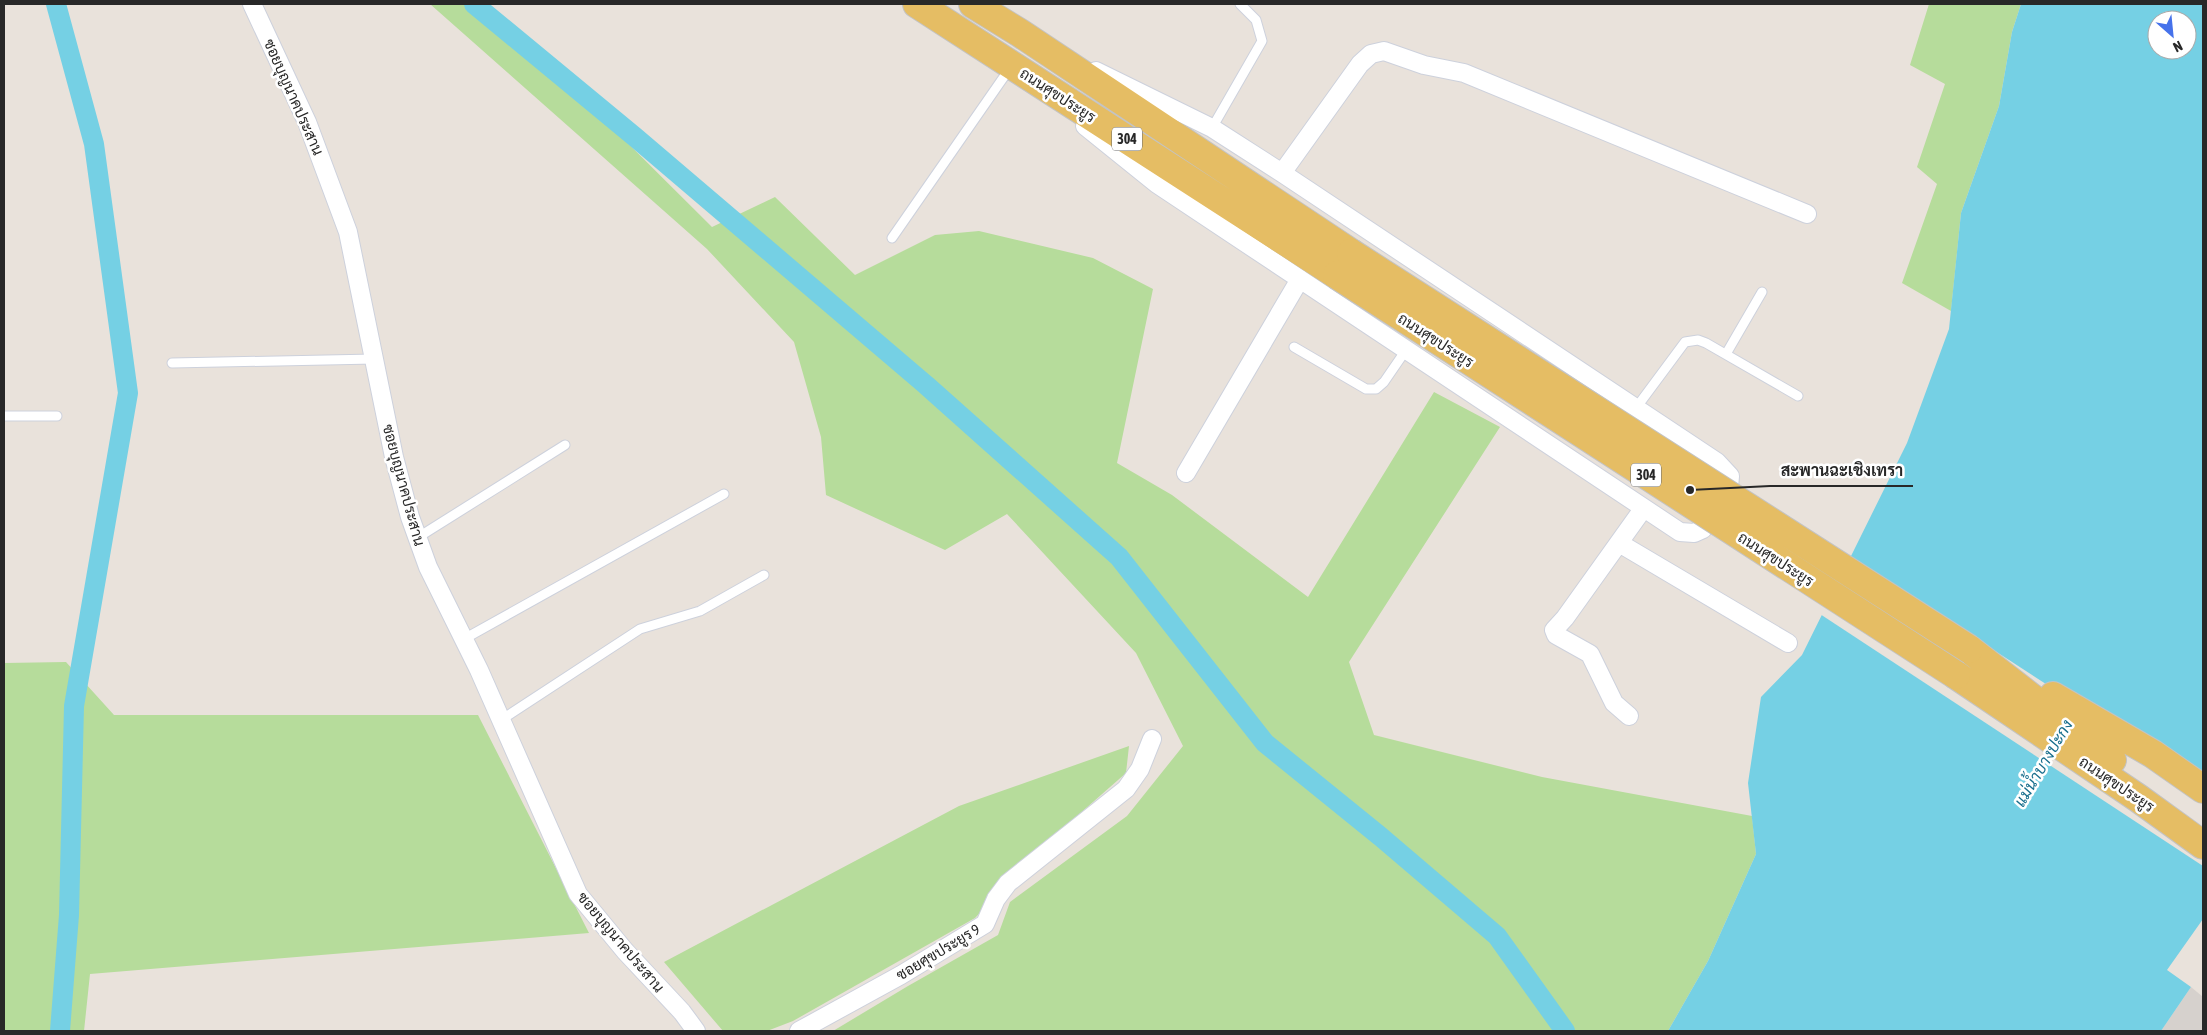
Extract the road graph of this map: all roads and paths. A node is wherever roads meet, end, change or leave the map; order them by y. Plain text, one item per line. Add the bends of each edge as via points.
1 (252, 4) edge
2 (917, 4) edge
3 (973, 4) edge
4 (1240, 4) edge
5 (1020, 33) junction
6 (1007, 62) junction
7 (1212, 128) junction
8 (1282, 173) junction
9 (1807, 214) dead end
10 (892, 238) dead end
11 (1344, 264) junction
12 (1300, 279) junction
13 (1762, 292) dead end
14 (1294, 347) dead end
15 (1406, 350) junction
16 (1726, 354) junction
17 (374, 359) junction
18 (172, 363) dead end
19 (1798, 396) dead end
20 (1636, 408) junction
21 (4, 416) edge
22 (56, 416) dead end
23 (565, 445) dead end
24 (1186, 473) dead end
25 (724, 494) dead end
26 (1643, 509) junction
27 (417, 538) junction
28 (1619, 542) junction
29 (764, 575) dead end
30 (464, 639) junction
31 (1788, 643) dead end
32 (1969, 649) junction
33 (1956, 675) junction
34 (1628, 716) dead end
35 (501, 720) junction
36 (1152, 739) dead end
37 (2131, 775) junction
38 (2203, 789) edge
39 (2203, 825) edge
40 (2203, 845) edge
41 (696, 1031) edge
42 (800, 1031) edge

1 - 17 street, ซอยบุญนาคประสาน via 307,122 348,232
2 - 6 main road, ถนนศุขประยูร / 304
3 - 5 main road, ถนนศุขประยูร / 304
4 - 7 lane via 1256,20 1262,41
5 - 7 street
5 - 11 main road, ถนนศุขประยูร / 304
6 - 10 lane
6 - 11 main road, ถนนศุขประยูร / 304
6 - 12 street via 1157,184
7 - 8 street
8 - 9 street via 1360,64 1370,54 1384,50 1424,65 1464,73
8 - 20 street
11 - 32 main road, ถนนศุขประยูร / 304, bridge
11 - 33 main road, ถนนศุขประยูร / 304, bridge
12 - 15 street
12 - 24 street
13 - 16 lane
14 - 15 lane via 1366,389 1376,389 1384,382
15 - 26 street
16 - 19 lane
16 - 20 lane via 1698,340 1685,342
17 - 18 lane
17 - 27 street, ซอยบุญนาคประสาน via 394,457
20 - 26 street via 1717,462 1730,476 1729,488 1703,529 1694,533 1680,532
21 - 22 lane
23 - 27 lane
25 - 30 lane
26 - 28 street
27 - 30 street, ซอยบุญนาคประสาน
28 - 31 street
28 - 34 street via 1554,630 1556,635 1590,654 1614,703
29 - 35 lane via 700,611 640,629
30 - 35 street, ซอยบุญนาคประสาน
32 - 37 main road, ถนนศุขประยูร / 304
32 - 38 main road, ถนนศุขประยูร / 304 via 2154,754
33 - 37 main road, ถนนศุขประยูร / 304
33 - 40 main road, ถนนศุขประยูร / 304
35 - 41 street, ซอยบุญนาคประสาน via 578,894
36 - 42 street, ซอยศุขประยูร 9 via 1140,770 1126,789 1008,883 996,899 985,924
37 - 39 main road

